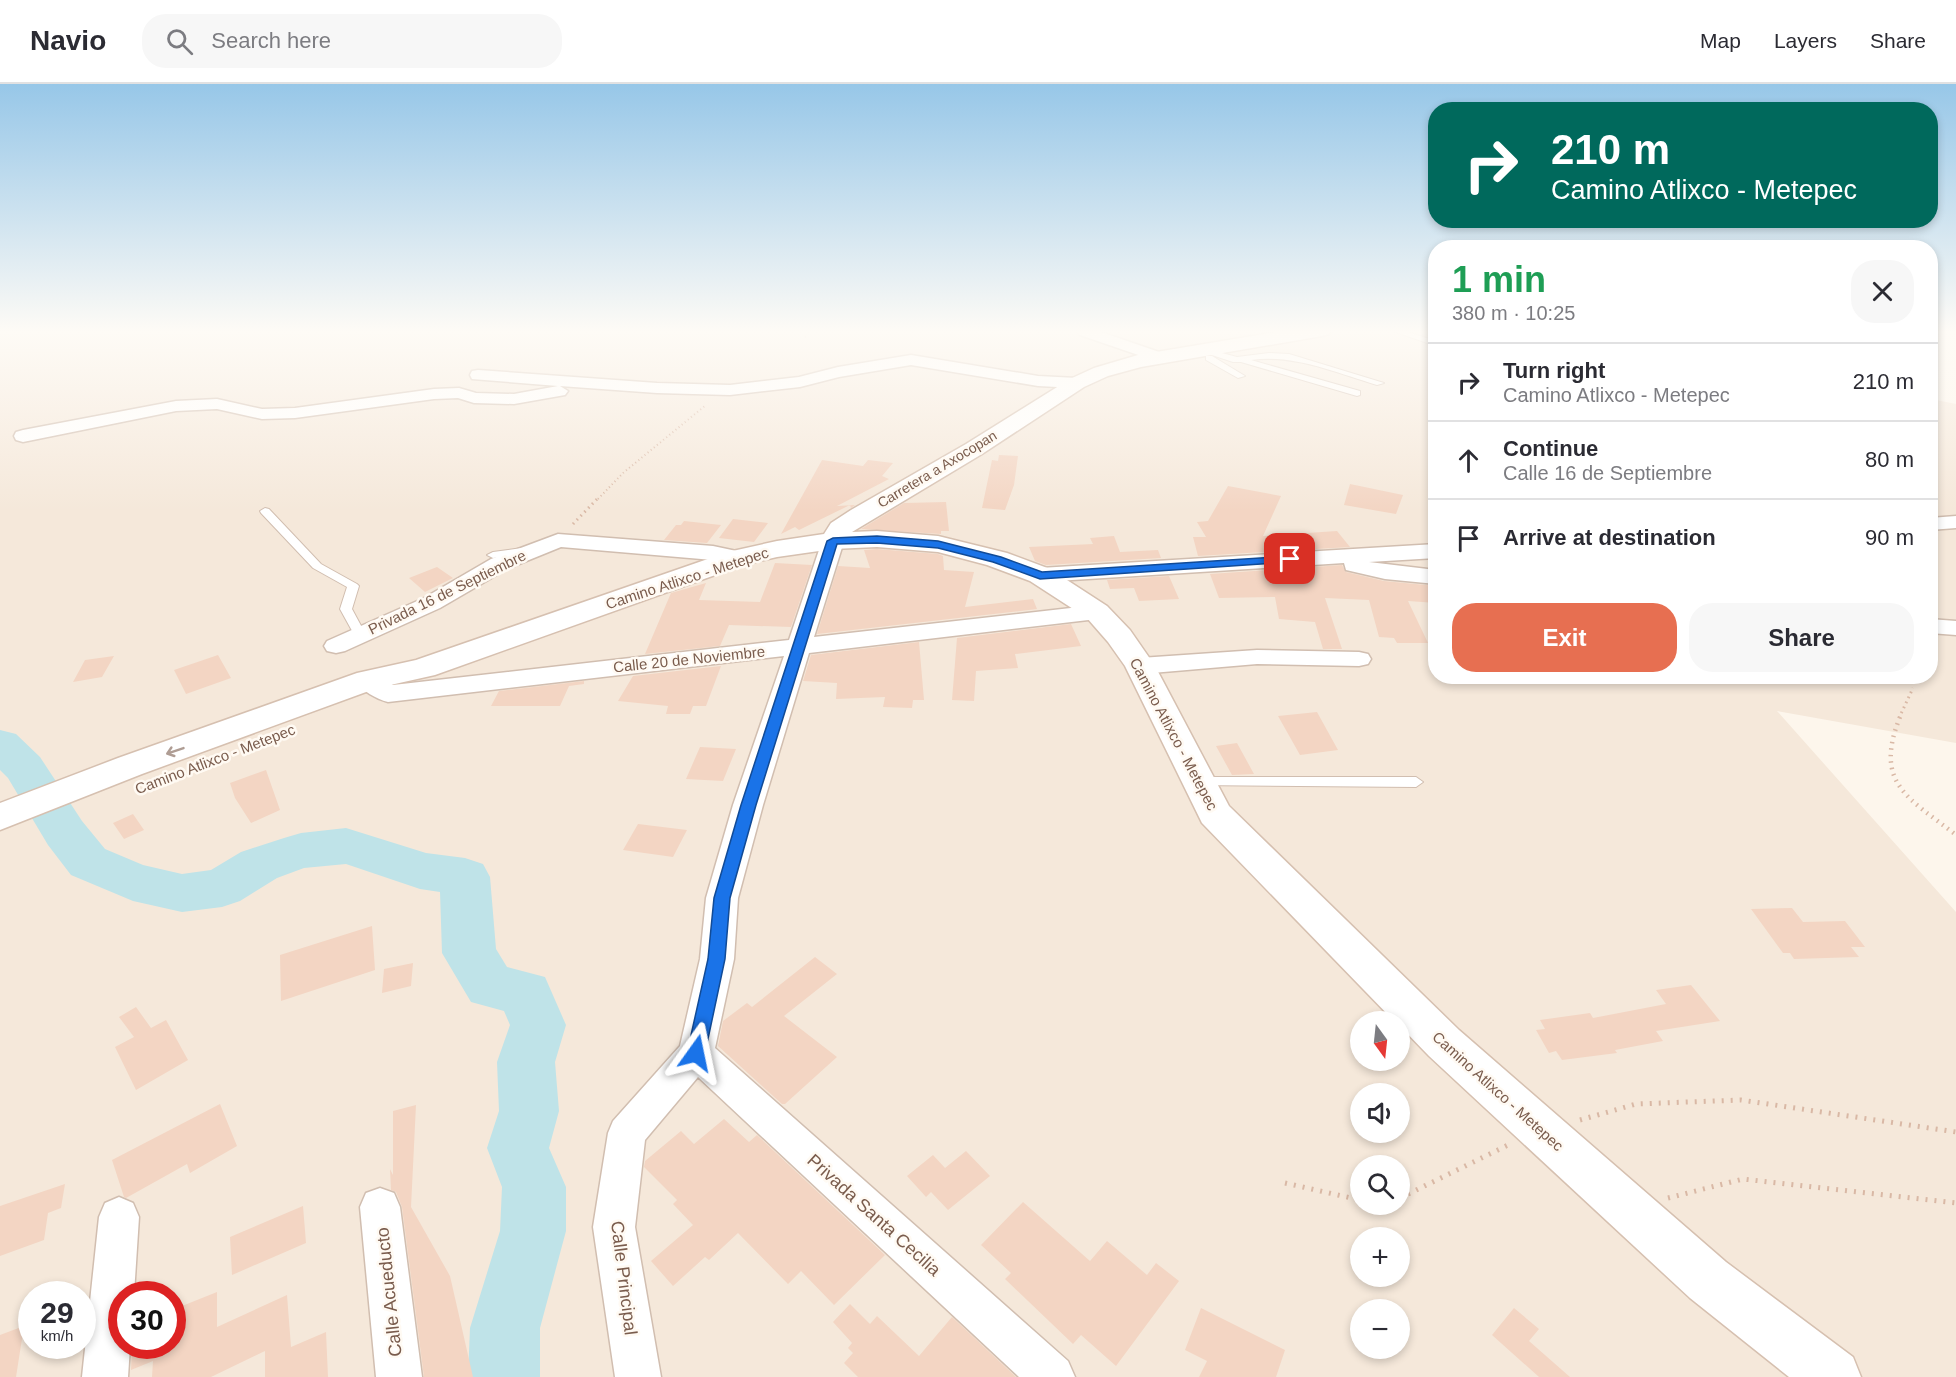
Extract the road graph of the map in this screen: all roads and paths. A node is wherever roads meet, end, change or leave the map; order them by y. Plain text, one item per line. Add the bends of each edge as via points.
1 (565, 390) edge
2 (730, 390) edge
3 (1066, 390) edge
4 (1348, 390) edge
5 (1357, 393) dead end
6 (23, 436) dead end
7 (265, 511) dead end
8 (1956, 522) edge
9 (1938, 523) edge
10 (833, 541) junction
11 (551, 543) junction
12 (1428, 551) edge
13 (493, 555) dead end
14 (1335, 556) junction
15 (738, 558) junction
16 (1040, 576) junction
17 (1428, 576) edge
18 (1096, 612) junction
19 (1938, 627) edge
20 (1956, 628) edge
21 (360, 635) junction
22 (336, 646) dead end
23 (799, 647) junction
24 (1359, 659) dead end
25 (1140, 666) junction
26 (378, 687) junction
27 (1913, 688) dead end
28 (132, 778) junction
29 (1199, 782) junction
30 (1416, 782) dead end
31 (0, 817) edge
32 (1956, 835) edge
33 (0, 839) edge
34 (696, 1053) junction
35 (1956, 1132) edge
36 (1554, 1141) junction
37 (1286, 1183) dead end
38 (1410, 1193) edge
39 (1350, 1199) edge
40 (1623, 1202) junction
41 (1956, 1203) edge
42 (380, 1207) dead end
43 (119, 1217) dead end
44 (105, 1377) edge
45 (399, 1377) edge
46 (638, 1377) edge
47 (1052, 1377) edge
48 (1833, 1377) edge

1 - 6 street via 514,399 434,394 295,413 262,414 217,404 176,406
2 - 11 path via 623,473
3 - 10 main road, Carretera a Axocopan via 860,515 840,529
4 - 5 lane
7 - 21 lane via 317,566 353,586 346,609
8 - 9 street
10 - 15 main road, Camino Atlixco - Metepec
10 - 16 main road, Camino Atlixco - Metepec via 877,539 938,544 997,559
10 - 23 street, Calle Principal
11 - 13 lane via 518,553
11 - 15 street
11 - 21 street, Privada 16 de Septiembre via 499,564 432,603
12 - 14 street
14 - 16 street
14 - 17 street via 1349,564
15 - 26 main road, Camino Atlixco - Metepec
16 - 18 main road, Camino Atlixco - Metepec
18 - 23 street, Calle 20 de Noviembre
18 - 25 main road, Camino Atlixco - Metepec
19 - 20 street
21 - 22 street, Privada 16 de Septiembre
23 - 26 street, Calle 20 de Noviembre
23 - 34 street, Calle Principal via 722,898 717,959
24 - 25 street via 1257,657
25 - 29 main road, Camino Atlixco - Metepec
26 - 28 main road, Camino Atlixco - Metepec
27 - 32 path via 1896,723 1889,754 1897,786
28 - 31 main road, Camino Atlixco - Metepec
28 - 33 main road, Camino Atlixco - Metepec
29 - 30 lane
29 - 36 main road, Camino Atlixco - Metepec via 1215,814 1444,1043
34 - 46 street, Calle Principal via 627,1133 614,1227
34 - 47 street, Privada Santa Cecilia
35 - 36 path via 1741,1100 1636,1104
36 - 38 path via 1509,1144
36 - 40 main road, Camino Atlixco - Metepec
37 - 39 path
40 - 41 path via 1743,1179
40 - 48 main road, Camino Atlixco - Metepec via 1708,1280
42 - 45 street, Calle Acueducto
43 - 44 street

